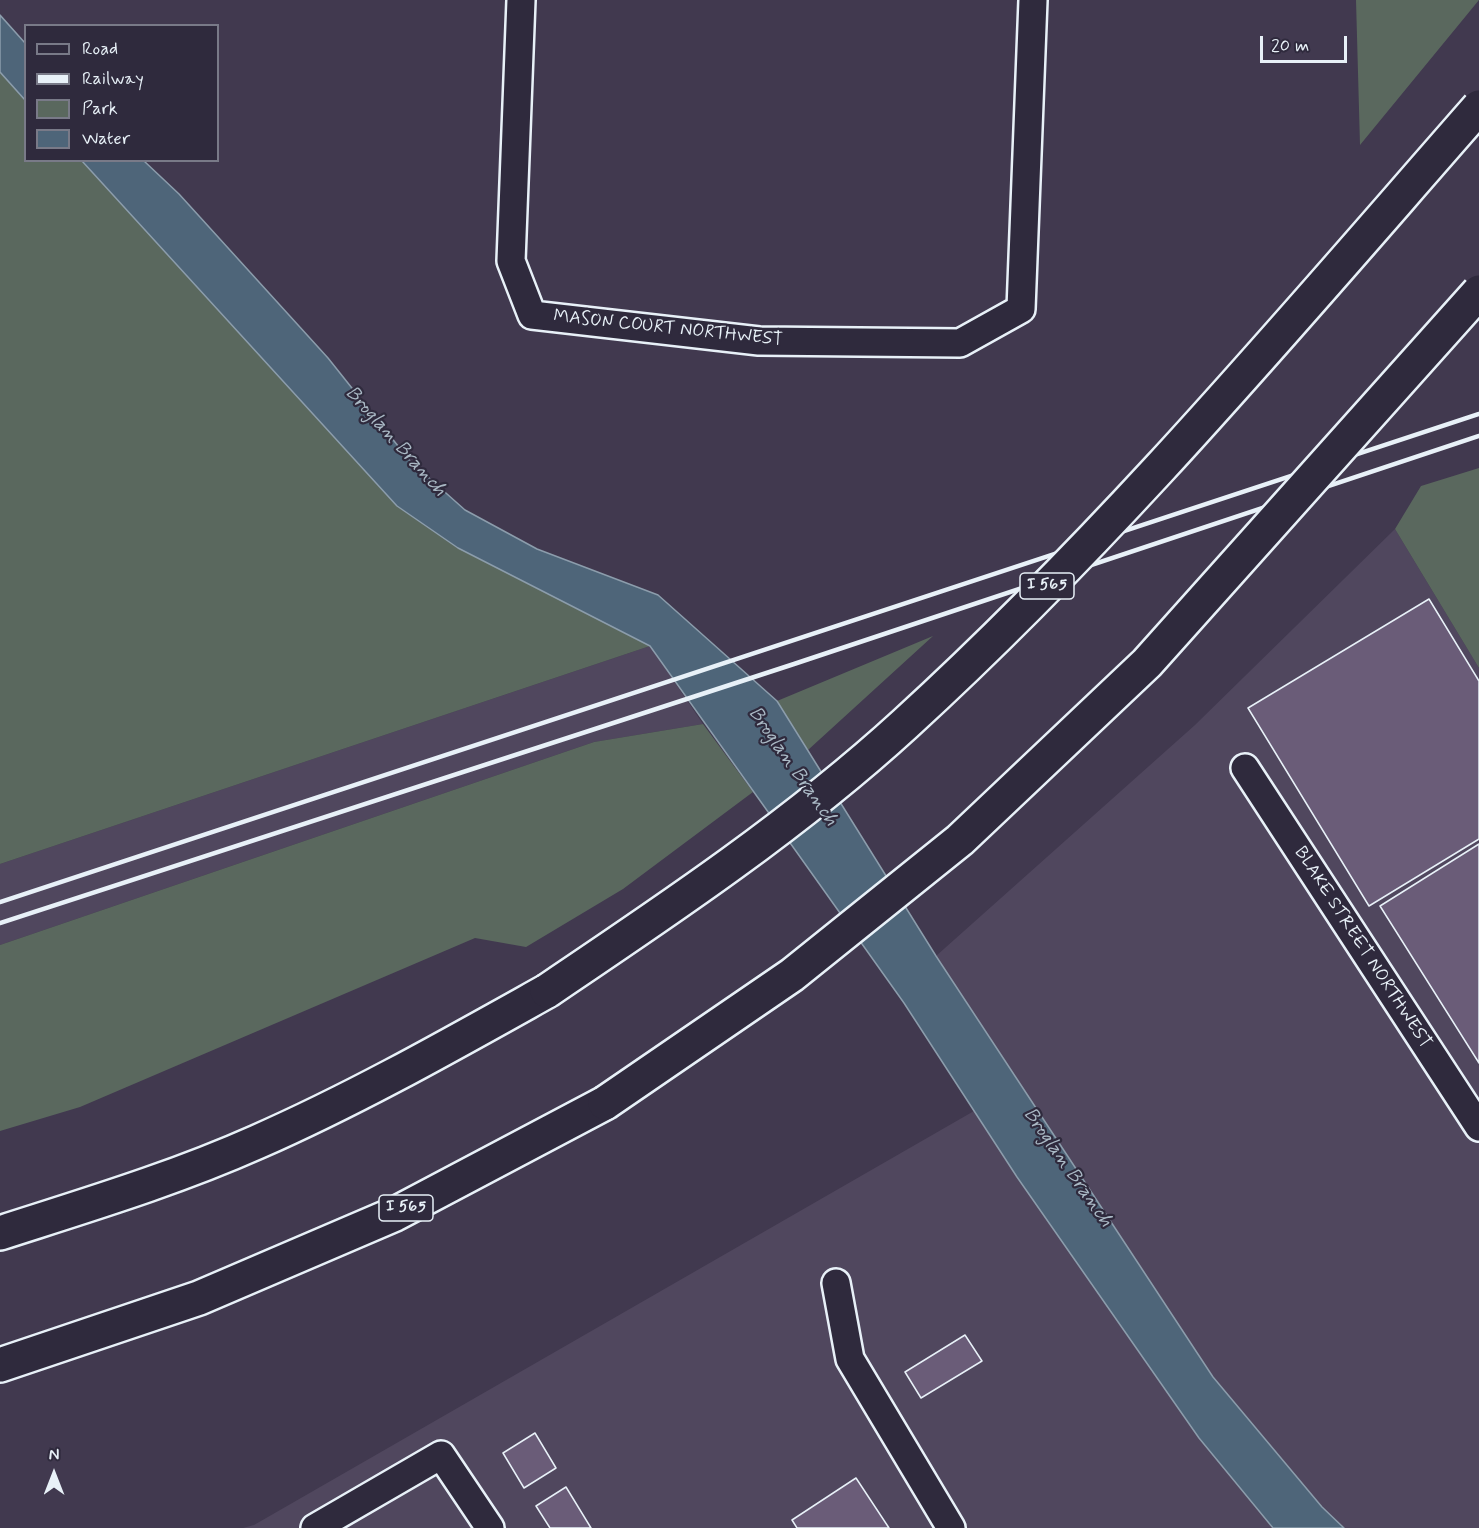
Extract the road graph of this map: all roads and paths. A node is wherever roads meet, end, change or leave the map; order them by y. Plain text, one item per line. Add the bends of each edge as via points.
1 (521, 0) edge
2 (1033, 0) edge
3 (1479, 107) edge
4 (1479, 292) edge
5 (1245, 768) dead end
6 (1479, 1127) edge
7 (0, 1233) edge
8 (836, 1283) dead end
9 (0, 1365) edge
10 (315, 1528) edge
11 (490, 1528) edge
12 (951, 1528) edge

1 - 2 street, MASON COURT NORTHWEST via 511,261 532,315 759,341 960,343 1021,309
3 - 7 highway, I 565, bridge via 1122,509 978,655 903,726 696,891 548,991 425,1059 257,1142 153,1184
4 - 9 highway, I 565, bridge via 1147,663 960,840 792,975 605,1103 395,1214 199,1298
5 - 6 street, BLAKE STREET NORTHWEST
8 - 12 street via 850,1359
10 - 11 street via 441,1455

